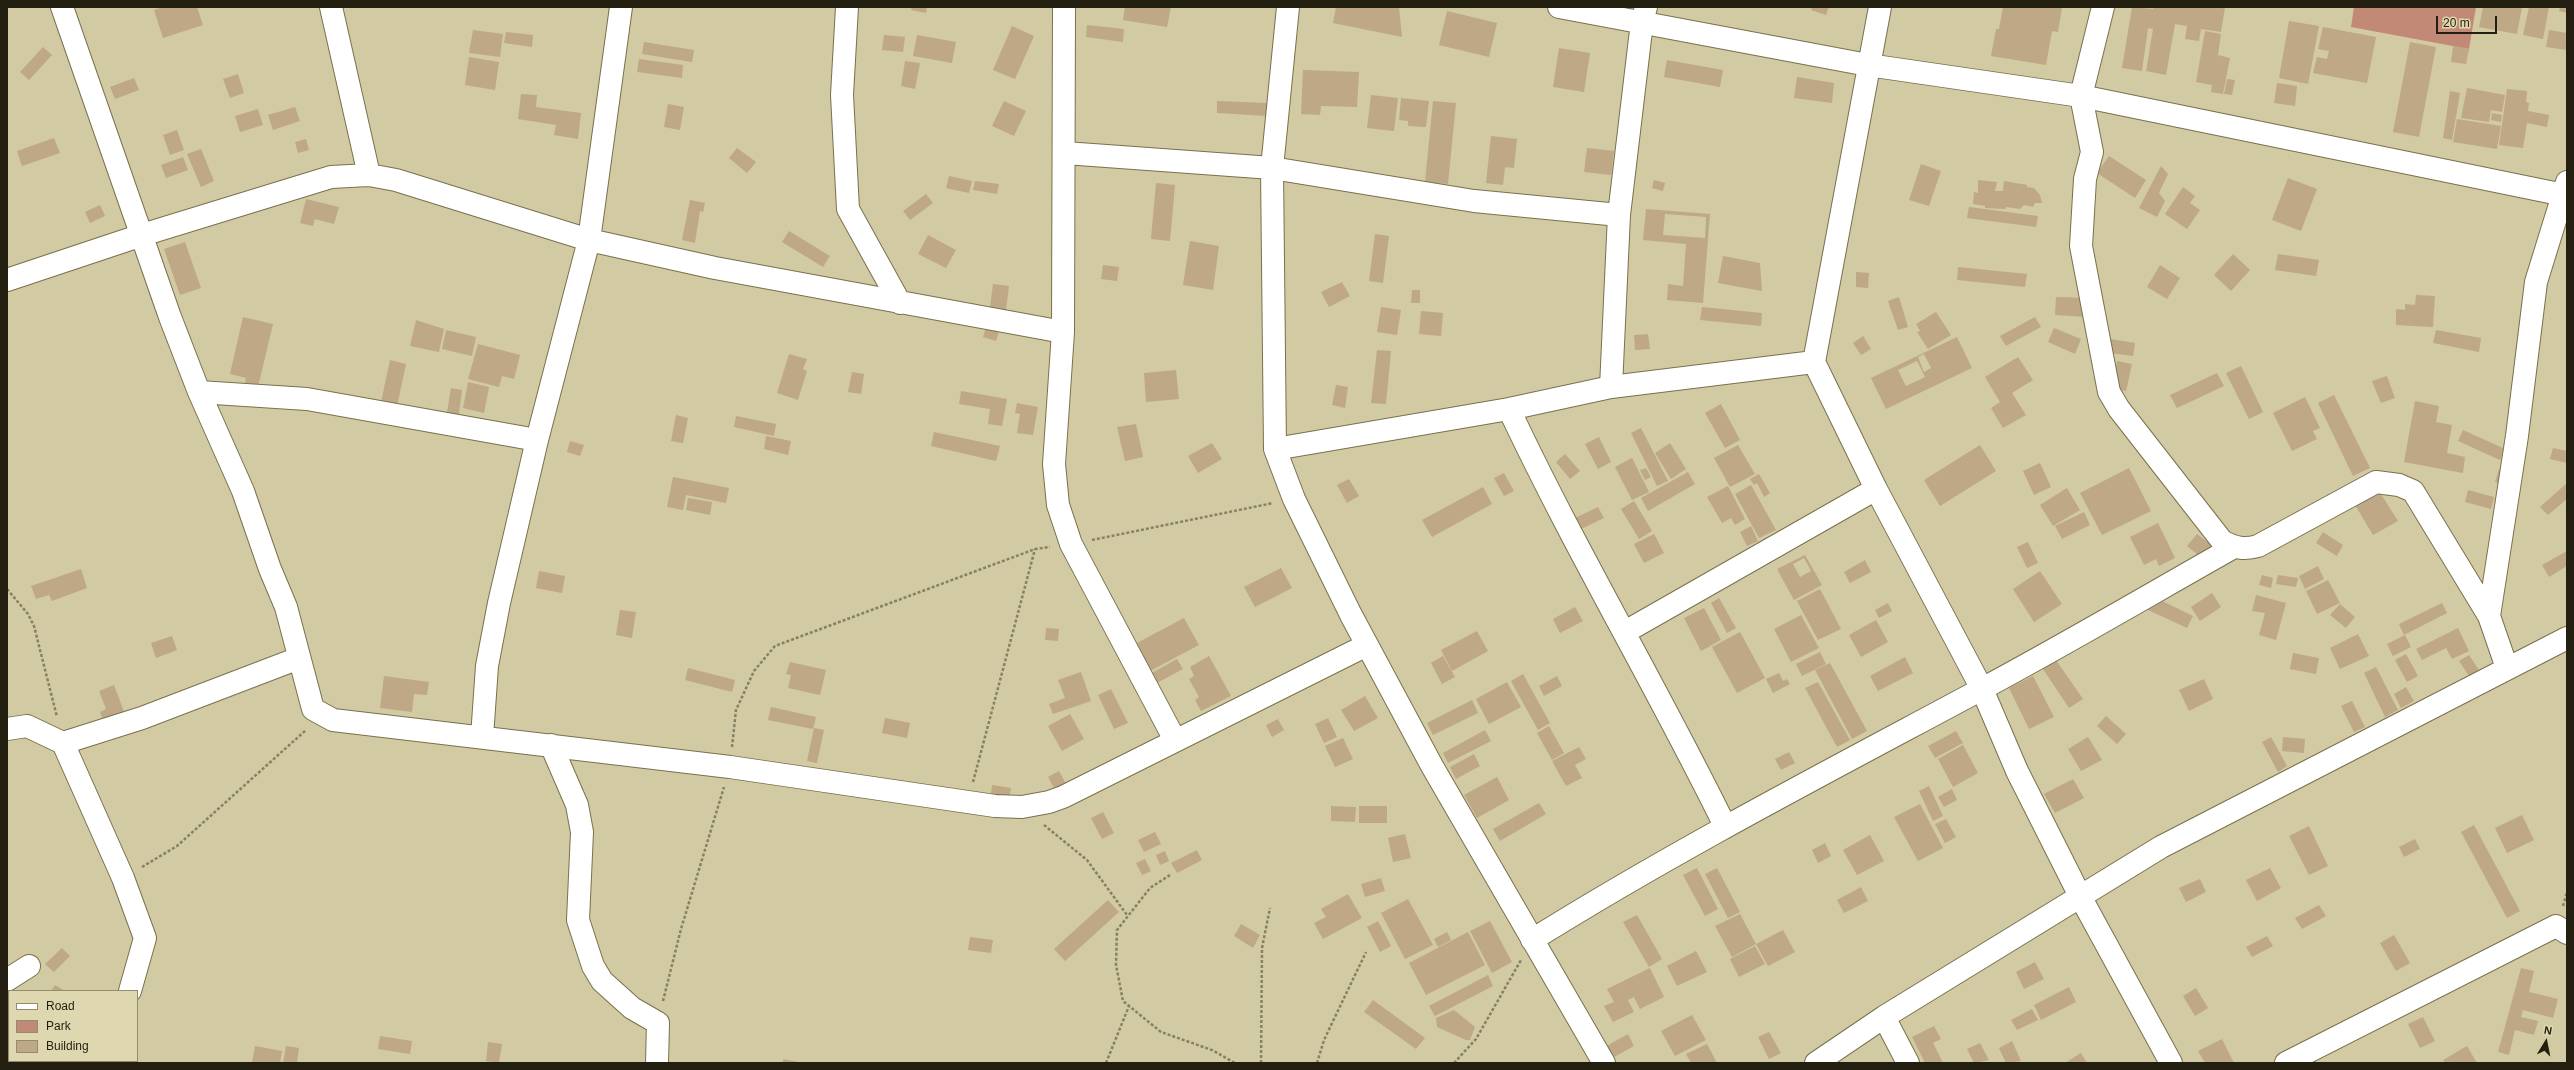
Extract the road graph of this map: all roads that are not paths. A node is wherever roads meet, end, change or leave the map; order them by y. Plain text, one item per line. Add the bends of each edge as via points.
1 (62, 7) edge
2 (331, 7) edge
3 (621, 7) edge
4 (847, 7) edge
5 (1064, 7) edge
6 (1288, 7) edge
7 (1559, 7) edge
8 (1880, 7) edge
9 (2103, 7) edge
10 (1644, 14) edge
11 (1868, 64) junction
12 (2081, 96) junction
13 (1064, 153) junction
14 (1272, 168) junction
15 (369, 175) junction
16 (2566, 189) edge
17 (1619, 215) junction
18 (142, 235) junction
19 (588, 240) junction
20 (7, 280) edge
21 (900, 303) junction
22 (1063, 332) junction
23 (1814, 362) junction
24 (1611, 387) junction
25 (199, 392) junction
26 (1509, 409) junction
27 (537, 440) junction
28 (1275, 449) junction
29 (1876, 489) junction
30 (2234, 547) junction
31 (2489, 616) junction
32 (1625, 632) junction
33 (2567, 638) edge
34 (1367, 645) junction
35 (299, 658) junction
36 (2506, 668) junction
37 (1982, 689) junction
38 (7, 729) edge
39 (482, 737) junction
40 (1175, 740) junction
41 (63, 743) junction
42 (551, 745) junction
43 (1725, 826) junction
44 (2081, 898) junction
45 (2567, 933) edge
46 (1532, 940) junction
47 (29, 966) dead end
48 (7, 980) edge
49 (130, 990) edge
50 (1884, 1017) junction
51 (657, 1063) edge
52 (1604, 1063) edge
53 (1816, 1063) edge
54 (1908, 1063) edge
55 (2171, 1063) edge
56 (2286, 1063) edge

1 - 18 street
2 - 15 street
3 - 19 street
4 - 21 street via 842,95 848,208
5 - 13 street
6 - 14 street
7 - 10 street
8 - 11 street
9 - 12 street
10 - 11 street
10 - 17 street
11 - 12 street
11 - 23 street
12 - 16 street
12 - 30 street via 2092,152 2085,179 2081,246 2109,392 2119,409 2222,541
13 - 14 street
13 - 22 street
14 - 17 street via 1474,202
14 - 28 street
15 - 18 street via 331,177
15 - 19 street via 396,180
16 - 31 street via 2536,282 2517,436
17 - 24 street
18 - 20 street
18 - 25 street
19 - 21 street via 715,268
19 - 27 street
21 - 22 street
22 - 40 street via 1054,464 1058,505 1071,544
23 - 24 street
23 - 29 street
24 - 26 street
25 - 27 street via 308,399
25 - 35 street via 243,491 270,569 286,606
26 - 28 street
26 - 32 street via 1538,472
27 - 39 street via 488,660
28 - 34 street via 1294,499
29 - 32 street
29 - 37 street
30 - 31 street via 2247,549 2258,546 2376,482 2399,485 2413,490
30 - 37 street
31 - 36 street
32 - 43 street
33 - 36 street
34 - 40 street
34 - 46 street via 1432,766
35 - 39 street via 313,709 322,716 333,720
35 - 41 street via 142,718
36 - 44 street via 2161,847
37 - 43 street
37 - 44 street via 2018,771
38 - 41 street via 27,726
39 - 42 street
40 - 42 street via 1063,796 1049,802 1022,807 968,802 730,767
41 - 49 street via 123,878 145,938
42 - 51 street via 578,805 582,832 578,920 593,966 602,982 632,1008 658,1023
43 - 46 street
44 - 50 street
44 - 55 street
45 - 56 street via 2556,926
46 - 52 street
47 - 48 street
50 - 53 street
50 - 54 street

